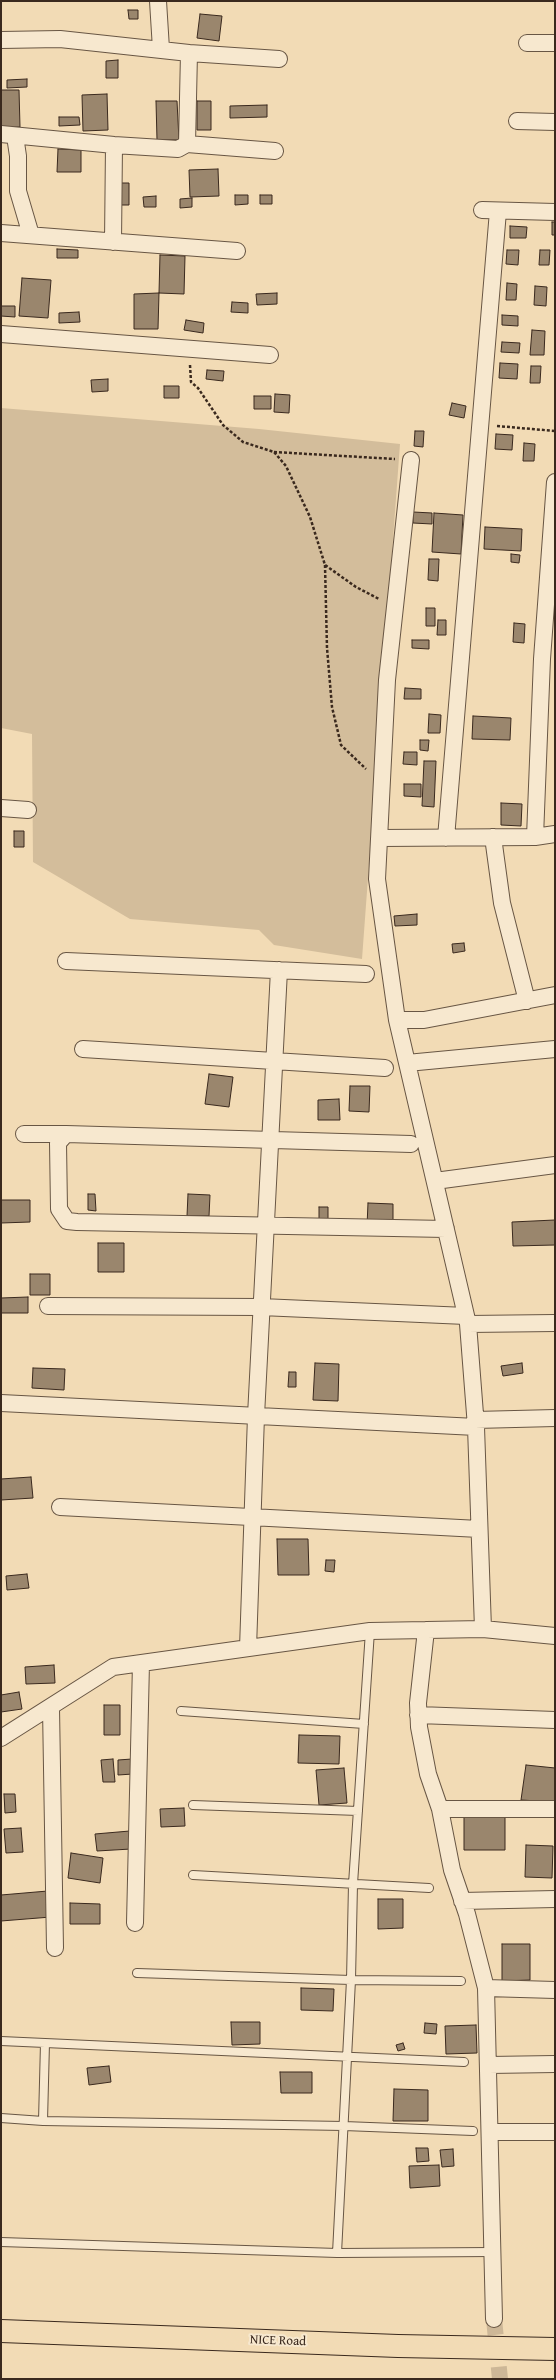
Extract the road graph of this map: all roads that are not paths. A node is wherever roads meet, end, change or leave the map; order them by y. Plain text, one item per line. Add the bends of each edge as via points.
1 (158, 1) edge
2 (1, 40) edge
3 (527, 43) dead end
4 (555, 44) edge
5 (161, 49) junction
6 (189, 53) junction
7 (279, 60) dead end
8 (517, 121) dead end
9 (555, 122) edge
10 (8, 135) edge
11 (187, 144) junction
12 (114, 146) junction
13 (275, 150) dead end
14 (555, 212) edge
15 (1, 233) edge
16 (31, 235) junction
17 (112, 242) junction
18 (237, 251) dead end
19 (1, 334) edge
20 (270, 355) dead end
21 (412, 460) road end
22 (555, 482) edge
23 (1, 808) edge
24 (28, 810) dead end
25 (555, 834) edge
26 (493, 837) junction
27 (535, 837) junction
28 (380, 838) junction
29 (446, 838) junction
30 (66, 961) dead end
31 (279, 970) junction
32 (366, 974) dead end
33 (555, 995) edge
34 (527, 1001) junction
35 (397, 1020) junction
36 (83, 1049) dead end
37 (555, 1049) edge
38 (274, 1059) junction
39 (407, 1063) junction
40 (385, 1068) dead end
41 (24, 1134) dead end
42 (66, 1134) junction
43 (270, 1139) junction
44 (411, 1144) dead end
45 (555, 1165) edge
46 (435, 1181) junction
47 (267, 1225) junction
48 (446, 1229) junction
49 (48, 1306) dead end
50 (262, 1307) junction
51 (467, 1320) junction
52 (555, 1323) edge
53 (1, 1403) edge
54 (256, 1416) junction
55 (555, 1418) edge
56 (475, 1423) junction
57 (60, 1507) dead end
58 (252, 1517) junction
59 (479, 1529) junction
60 (483, 1629) junction
61 (426, 1630) junction
62 (370, 1631) junction
63 (555, 1636) edge
64 (248, 1648) junction
65 (141, 1663) junction
66 (51, 1708) junction
67 (181, 1711) dead end
68 (418, 1715) junction
69 (555, 1720) edge
70 (364, 1724) junction
71 (1, 1738) edge
72 (193, 1805) dead end
73 (440, 1809) junction
74 (555, 1809) edge
75 (358, 1811) junction
76 (193, 1876) dead end
77 (353, 1884) junction
78 (429, 1888) dead end
79 (555, 1899) edge
80 (462, 1901) junction
81 (135, 1923) dead end
82 (55, 1948) dead end
83 (136, 1973) dead end
84 (351, 1980) junction
85 (461, 1981) dead end
86 (486, 1988) junction
87 (555, 1990) edge
88 (1, 2041) edge
89 (45, 2043) junction
90 (348, 2056) junction
91 (464, 2062) dead end
92 (555, 2064) edge
93 (489, 2065) junction
94 (1, 2118) edge
95 (43, 2121) junction
96 (344, 2126) junction
97 (473, 2131) dead end
98 (490, 2132) junction
99 (555, 2132) edge
100 (1, 2242) edge
101 (493, 2252) junction
102 (337, 2253) junction
103 (494, 2319) tunnel mouth
104 (1, 2331) edge
105 (555, 2349) edge

1 - 5 street
2 - 5 street via 60,40
3 - 4 street
5 - 6 street
6 - 7 street
6 - 11 street
8 - 9 street
10 - 12 street
10 - 16 street via 18,156 18,191
11 - 12 street via 178,149
11 - 13 street
12 - 17 street
14 - 29 street via 490,210 480,425
15 - 16 street
16 - 17 street
17 - 18 street
19 - 20 street
21 - 28 street via 387,680
22 - 27 street via 542,659
23 - 24 street
25 - 27 street
26 - 27 street
26 - 29 street
26 - 34 street via 502,904
28 - 29 street
28 - 35 street via 377,879
30 - 31 street
31 - 32 street
31 - 38 street
33 - 34 street
34 - 35 street via 424,1020
35 - 39 street
36 - 38 street
37 - 39 street
38 - 40 street
38 - 43 street
39 - 46 street
41 - 42 street
42 - 43 street
42 - 47 street via 58,1143 59,1209 68,1221
43 - 44 street
43 - 47 street
45 - 46 street
46 - 48 street
47 - 48 street
47 - 50 street
48 - 51 street
49 - 50 street
50 - 51 street
50 - 54 street
51 - 52 street
51 - 56 street
53 - 54 street
54 - 56 street
54 - 58 street
55 - 56 street
56 - 59 street
57 - 58 street
58 - 59 street
58 - 64 street
59 - 60 street
60 - 61 street
60 - 63 street
61 - 62 street
61 - 68 street
62 - 64 street
62 - 70 lane
64 - 65 street
65 - 66 street via 114,1667
65 - 81 street
66 - 71 street
66 - 82 street
67 - 70 lane
68 - 69 street
68 - 73 street via 428,1774
70 - 75 lane
72 - 75 lane
73 - 74 street
73 - 80 street via 452,1870
75 - 77 lane
76 - 77 lane
77 - 78 lane
77 - 84 lane
79 - 80 street
80 - 86 street
83 - 84 lane
84 - 85 lane
84 - 90 lane
86 - 87 street
86 - 93 street
88 - 89 lane
89 - 90 lane
89 - 95 lane
90 - 91 lane
90 - 96 lane
92 - 93 street
93 - 98 street
94 - 95 lane
95 - 96 lane
96 - 97 lane
96 - 102 lane
98 - 99 street
98 - 101 street
100 - 102 lane
101 - 102 lane
101 - 103 street
104 - 105 highway, NICE Road via 398,2346

